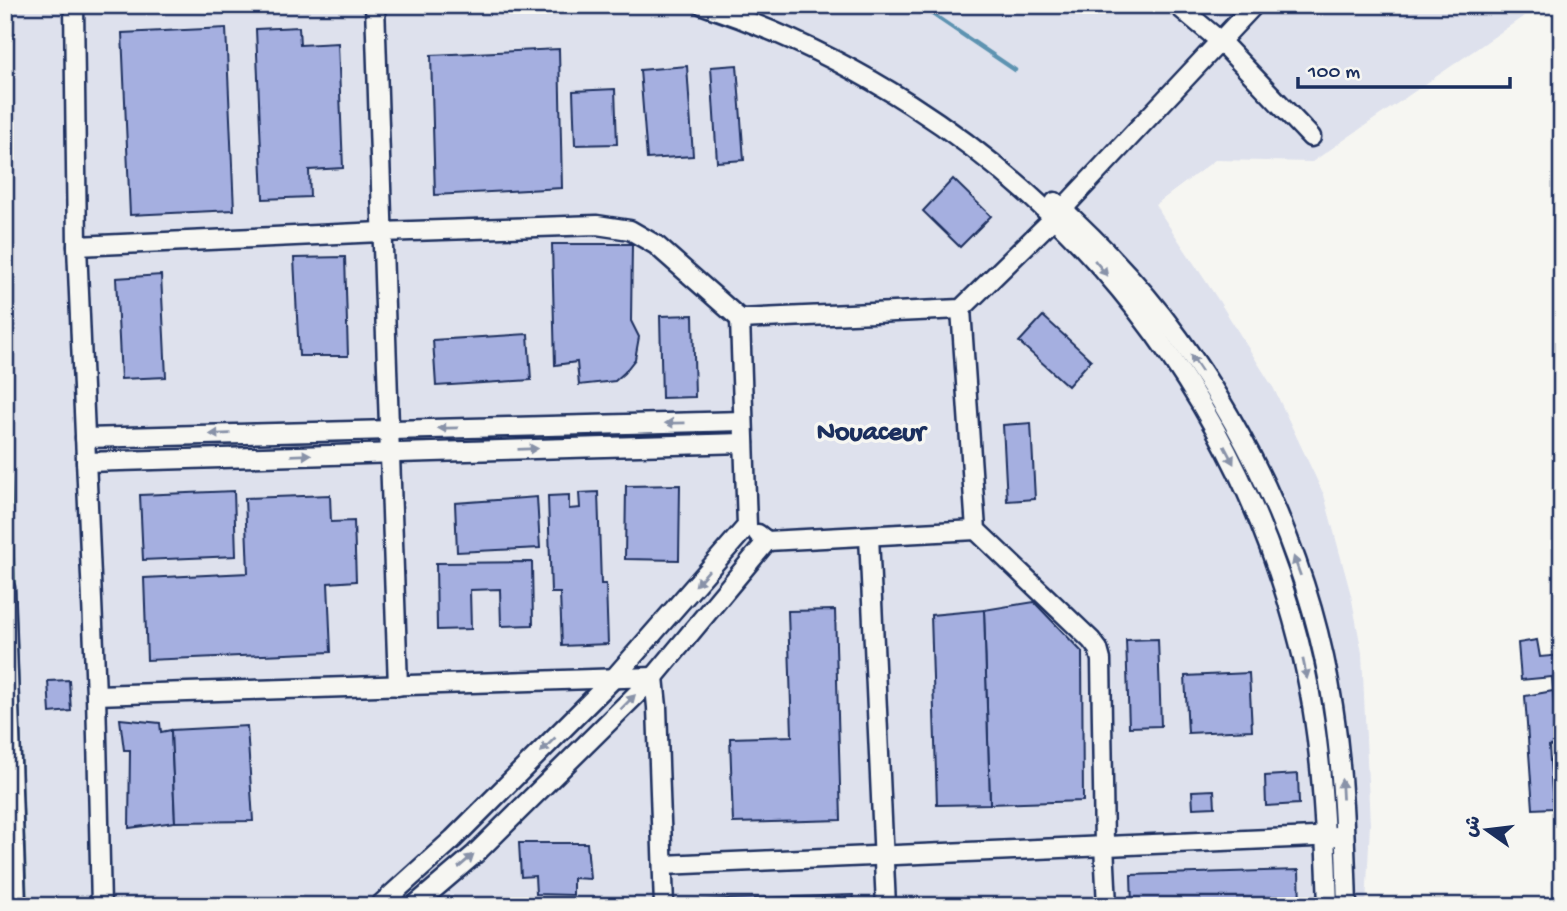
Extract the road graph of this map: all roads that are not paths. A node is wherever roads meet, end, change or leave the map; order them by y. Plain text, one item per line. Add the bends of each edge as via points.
1 (74, 5) edge
2 (375, 5) edge
3 (704, 5) edge
4 (739, 5) edge
5 (1177, 5) edge
6 (1254, 5) edge
7 (799, 36) junction
8 (1220, 41) junction
9 (1311, 138) dead end
10 (1059, 213) junction
11 (381, 232) junction
12 (77, 246) junction
13 (961, 309) junction
14 (740, 319) junction
15 (743, 421) junction
16 (390, 430) junction
17 (85, 438) junction
18 (744, 443) junction
19 (391, 453) junction
20 (86, 462) junction
21 (747, 526) junction
22 (976, 530) junction
23 (869, 536) junction
24 (767, 541) junction
25 (5, 588) edge
26 (654, 677) junction
27 (614, 678) junction
28 (398, 686) junction
29 (96, 695) junction
30 (1345, 836) junction
31 (1326, 837) junction
32 (1104, 845) junction
33 (884, 856) junction
34 (663, 865) junction
35 (16, 906) edge
36 (101, 906) edge
37 (379, 906) edge
38 (414, 906) edge
39 (664, 906) edge
40 (886, 906) edge
41 (1107, 906) edge
42 (1328, 906) edge
43 (1347, 906) edge

1 - 12 street
2 - 11 street
3 - 7 street
4 - 7 street
5 - 8 street
6 - 8 street
7 - 10 street via 933,118
8 - 9 street
8 - 10 street
10 - 13 street
30 -> 10 street via 1332,703 1300,574 1277,511 1249,451 1179,338 1087,230
10 -> 31 street via 1165,348 1232,460 1259,519 1308,681
11 - 12 street
11 - 14 street via 597,225 630,230 656,245
11 - 16 street
12 - 17 street
13 - 14 street
13 - 22 street
14 - 15 street
15 -> 16 street
15 - 18 street
16 -> 17 street
16 - 19 street
17 - 20 street
19 -> 18 street
18 - 21 street
20 -> 19 street
19 - 28 street
20 - 29 street
21 - 24 street
21 -> 27 street
22 - 23 street
22 - 32 street via 1098,649
23 - 24 street
23 - 33 street
24 - 26 street
25 - 35 street
26 - 27 street
26 - 34 street
38 -> 26 street via 475,854
27 - 28 street
27 -> 37 street
28 - 29 street
29 - 36 street
30 - 31 street
30 - 43 street
31 - 32 street
31 - 42 street
32 - 33 street
32 - 41 street
33 - 34 street
33 - 40 street
34 - 39 street

